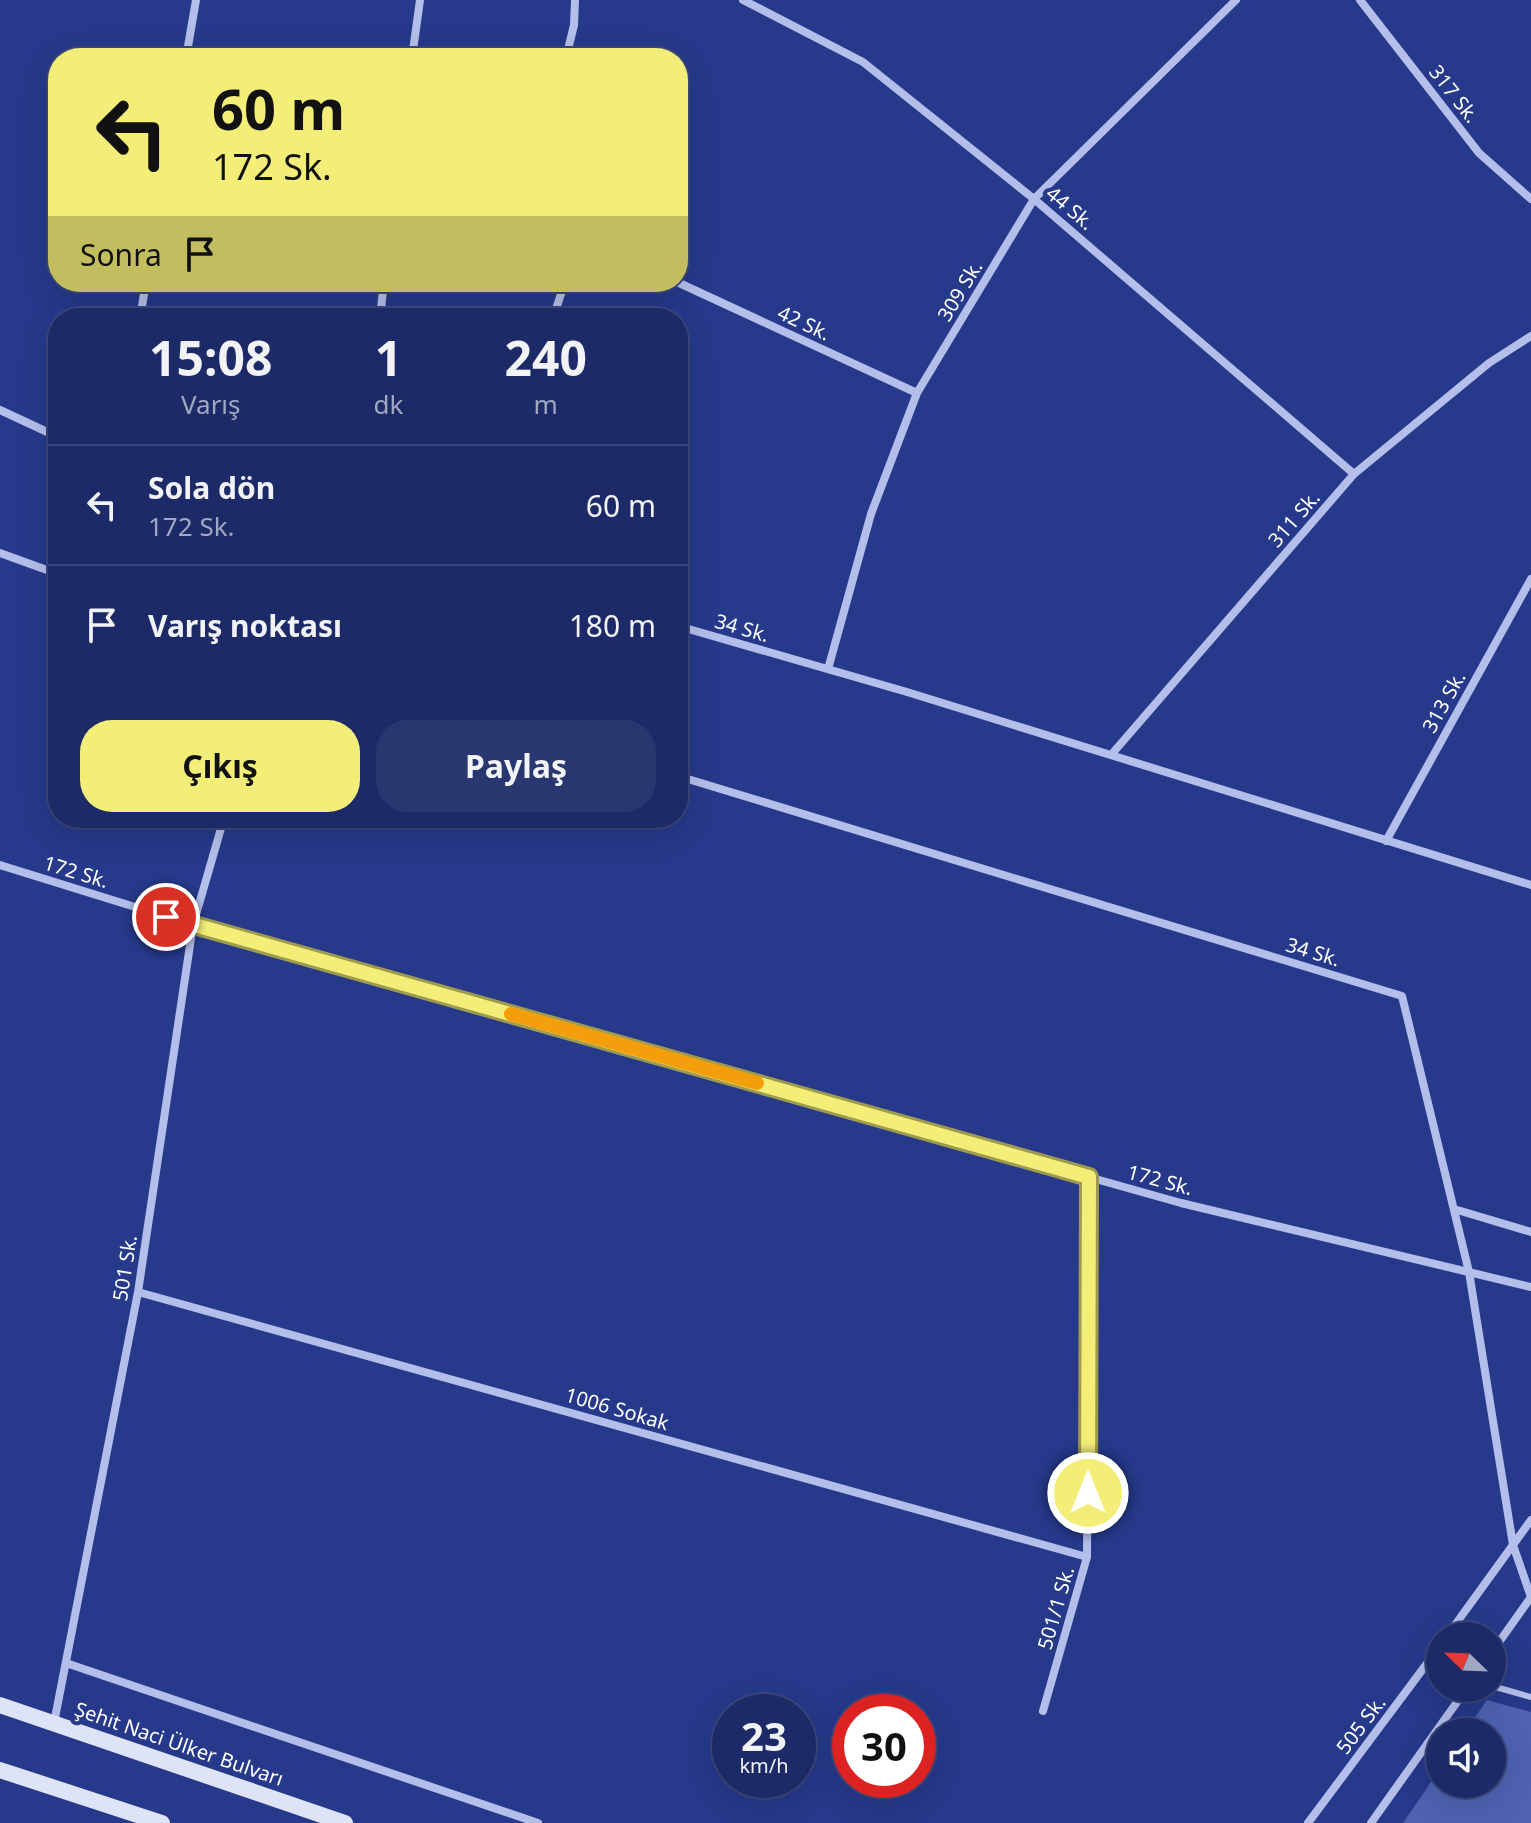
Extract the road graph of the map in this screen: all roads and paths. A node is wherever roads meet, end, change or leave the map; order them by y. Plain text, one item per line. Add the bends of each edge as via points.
1 (196, 0) edge
2 (420, 0) edge
3 (575, 0) edge
4 (1236, 0) edge
5 (1360, 0) edge
6 (746, 1) edge
7 (188, 48) edge
8 (413, 48) edge
9 (568, 48) edge
10 (1034, 199) junction
11 (1531, 199) edge
12 (688, 287) edge
13 (1531, 336) edge
14 (917, 393) junction
15 (0, 410) edge
16 (48, 432) edge
17 (1354, 474) junction
18 (0, 553) edge
19 (48, 570) edge
20 (1531, 579) edge
21 (688, 629) edge
22 (828, 669) junction
23 (1111, 755) junction
24 (688, 779) edge
25 (221, 828) edge
26 (1386, 841) junction
27 (0, 865) edge
28 (1531, 885) edge
29 (193, 925) junction
30 (1089, 1177) junction
31 (1454, 1209) junction
32 (1531, 1232) edge
33 (1469, 1272) junction
34 (1531, 1287) edge
35 (138, 1292) junction
36 (1531, 1520) edge
37 (1513, 1545) junction
38 (1087, 1557) junction
39 (1531, 1597) edge
40 (1457, 1622) edge
41 (1506, 1632) edge
42 (66, 1663) junction
43 (1426, 1665) edge
44 (1506, 1690) edge
45 (1531, 1697) edge
46 (1457, 1702) edge
47 (0, 1705) edge
48 (1043, 1711) dead end
49 (54, 1723) junction
50 (0, 1770) edge
51 (162, 1823) edge
52 (345, 1823) edge
53 (538, 1823) edge
54 (1308, 1823) edge
55 (1371, 1823) edge

1 - 7 street
2 - 8 street
3 - 9 street
4 - 10 street, 309 Sk.
5 - 11 street, 317 Sk. via 1479,153
6 - 10 street, 44 Sk. via 863,62
10 - 14 street, 309 Sk.
10 - 17 street, 44 Sk.
12 - 14 street, 42 Sk.
13 - 17 street, 311 Sk. via 1489,363
14 - 22 street, 309 Sk. via 871,514
15 - 16 street
17 - 23 street, 311 Sk.
18 - 19 street
20 - 26 street, 313 Sk.
21 - 22 street, 34 Sk.
22 - 23 street, 34 Sk.
23 - 26 street, 34 Sk.
24 - 31 street, 34 Sk. via 1402,996
25 - 29 street, 501 Sk.
26 - 28 street, 34 Sk.
27 - 29 street, 172 Sk.
29 - 30 street, 172 Sk.
29 - 35 street, 501 Sk.
30 - 33 street, 172 Sk.
30 - 38 street, 501/1 Sk.
31 - 32 street
31 - 33 street, 34 Sk.
33 - 34 street, 172 Sk.
33 - 37 street, 34 Sk.
35 - 38 street, 1006 Sokak
35 - 42 street, 501 Sk.
36 - 37 street
37 - 39 street, 34 Sk.
37 - 40 street
38 - 48 street, 501/1 Sk.
39 - 41 street
42 - 49 street, 501 Sk.
42 - 53 street
43 - 54 street, 505 Sk.
44 - 45 lane
46 - 55 street
47 - 49 street, Şehit Naci Ülker Bulvarı
49 - 52 street, Şehit Naci Ülker Bulvarı
50 - 51 street

